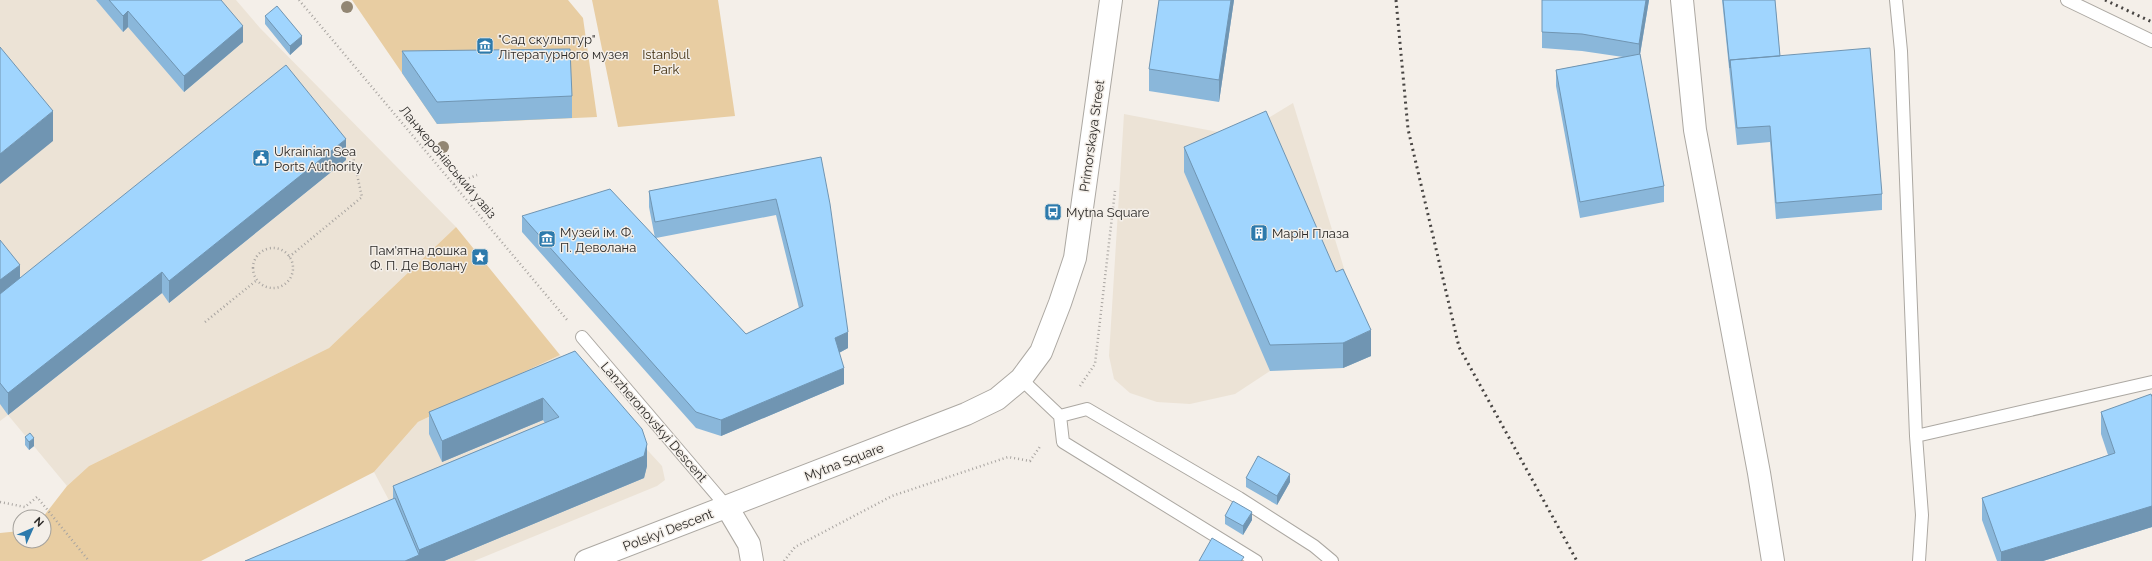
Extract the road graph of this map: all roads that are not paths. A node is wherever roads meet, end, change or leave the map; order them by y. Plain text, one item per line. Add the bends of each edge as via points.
1 (1111, 0) edge
2 (1682, 0) edge
3 (1896, 0) edge
4 (2067, 0) edge
5 (2152, 41) edge
6 (582, 337) road end
7 (1021, 379) junction
8 (2152, 382) edge
9 (1060, 416) junction
10 (1916, 436) junction
11 (727, 507) junction
12 (586, 561) edge
13 (752, 561) edge
14 (1256, 561) edge
15 (1332, 561) edge
16 (1773, 561) edge
17 (1919, 561) edge

1 - 7 main road, Primorskaya Street via 1075,258 1041,352
2 - 16 main road via 1695,130
3 - 10 lane via 1901,51
4 - 5 lane
6 - 11 lane, Lanzheronovskyi Descent
7 - 9 lane
7 - 11 main road, Mytna Square via 997,399 966,414
8 - 10 lane
9 - 14 lane via 1063,442
9 - 15 lane via 1087,409 1239,498 1314,546
10 - 17 lane via 1922,515
11 - 12 main road, Polskyi Descent
11 - 13 main road via 749,544

